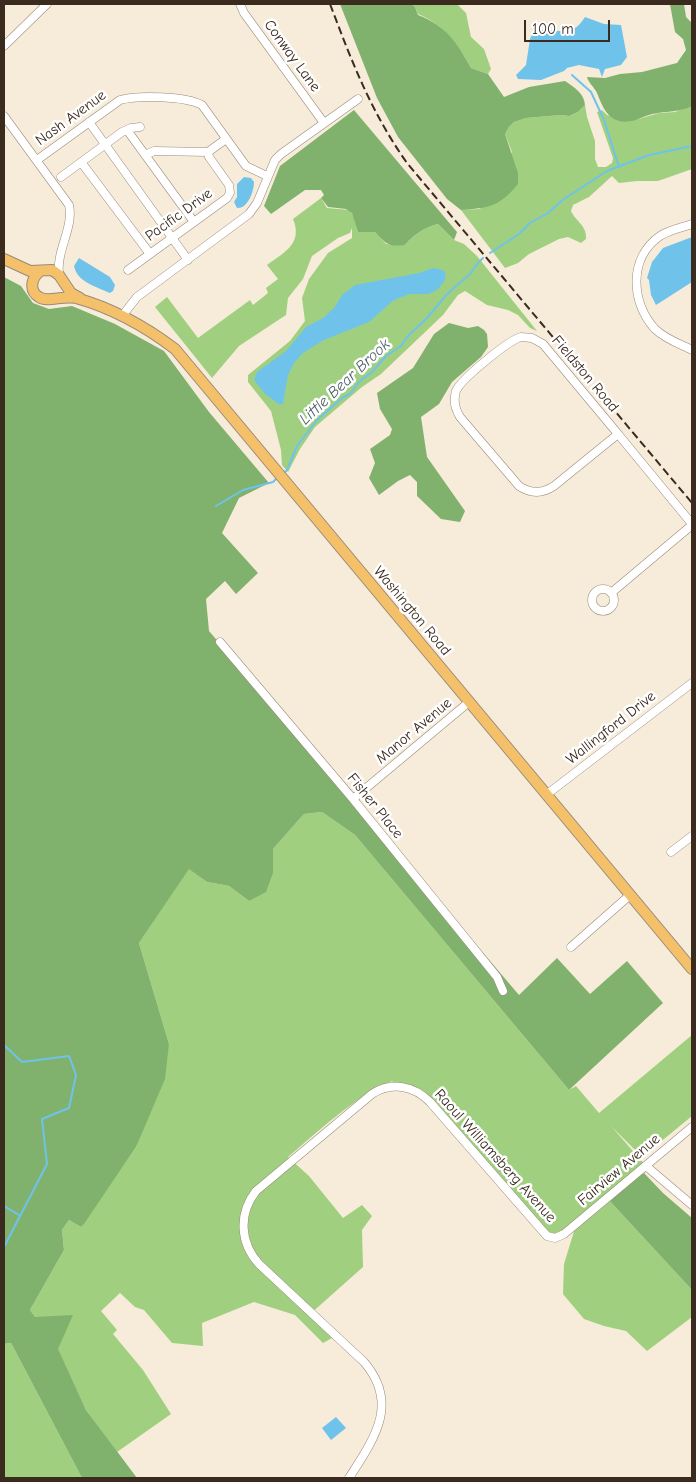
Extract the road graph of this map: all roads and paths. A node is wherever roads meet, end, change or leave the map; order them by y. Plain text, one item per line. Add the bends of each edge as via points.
1 (47, 4) edge
2 (240, 4) edge
3 (4, 46) edge
4 (358, 99) dead end
5 (4, 116) edge
6 (89, 122) junction
7 (324, 123) junction
8 (140, 127) dead end
9 (126, 130) junction
10 (226, 139) junction
11 (105, 144) junction
12 (208, 152) junction
13 (144, 155) junction
14 (37, 160) junction
15 (81, 162) junction
16 (267, 176) junction
17 (61, 177) dead end
18 (194, 222) junction
19 (692, 224) edge
20 (172, 238) junction
21 (59, 253) junction
22 (150, 254) junction
23 (188, 260) junction
24 (128, 270) dead end
25 (42, 271) junction
26 (60, 277) junction
27 (32, 284) junction
28 (56, 298) junction
29 (87, 302) junction
30 (122, 316) junction
31 (692, 350) edge
32 (618, 434) junction
33 (692, 525) edge
34 (611, 593) dead end
35 (220, 642) dead end
36 (692, 682) edge
37 (469, 702) junction
38 (546, 795) junction
39 (353, 799) junction
40 (692, 836) edge
41 (671, 852) dead end
42 (630, 895) junction
43 (571, 947) dead end
44 (692, 968) edge
45 (503, 991) dead end
46 (692, 1127) edge
47 (646, 1166) junction
48 (692, 1205) edge
49 (564, 1234) joint
50 (349, 1478) edge

1 - 3 street
2 - 7 street, Conway Lane
4 - 7 street
5 - 14 street
6 - 10 street, Nash Avenue via 129,97 185,99 202,105
6 - 11 street
6 - 14 street, Nash Avenue
7 - 16 street via 281,154
8 - 9 street
9 - 11 street
9 - 13 street
10 - 12 street
10 - 16 street, Nash Avenue via 246,166
11 - 15 street
11 - 20 street
12 - 13 street via 154,151
12 - 18 street, Pacific Drive via 231,189 227,198
13 - 18 street
14 - 21 street via 69,205 71,214
15 - 17 street
15 - 22 street
16 - 23 street via 249,214
18 - 20 street, Pacific Drive
19 - 31 street via 665,233 652,243 638,264 636,282 639,302 652,325 662,335
20 - 22 street, Pacific Drive
20 - 23 street
21 - 25 street
21 - 26 street
22 - 24 street, Pacific Drive
23 - 30 street via 137,296
25 - 26 main road, Washington Road via 52,270
25 - 27 main road via 33,278
25 - 27 main road, Washington Road via 25,269 4,259
26 - 28 main road via 62,289
26 - 29 main road, Washington Road via 71,293
27 - 28 main road, Washington Road via 34,293 42,299
28 - 29 main road, Washington Road via 64,296
29 - 30 main road, Washington Road
30 - 37 main road, Washington Road via 175,349
32 - 32 street, Fieldston Road via 543,344 532,338 522,337 510,342 462,382 456,393 455,406 460,417 519,486 530,492 544,492 554,486
32 - 33 street, Fieldston Road
33 - 34 street
35 - 39 street, Fisher Place
36 - 38 street, Wallingford Drive
37 - 38 main road, Washington Road
37 - 39 street, Manor Avenue
38 - 42 main road, Washington Road
39 - 45 street, Fisher Place via 497,977
40 - 41 street
42 - 43 street
42 - 44 main road, Washington Road
46 - 47 street, Fairview Avenue
47 - 48 street
47 - 49 street, Fairview Avenue
49 - 50 street, Raoul Williamsberg Avenue via 557,1238 549,1237 430,1102 416,1091 402,1087 387,1087 372,1094 256,1191 243,1220 250,1252 364,1362 378,1386 382,1406 379,1426

